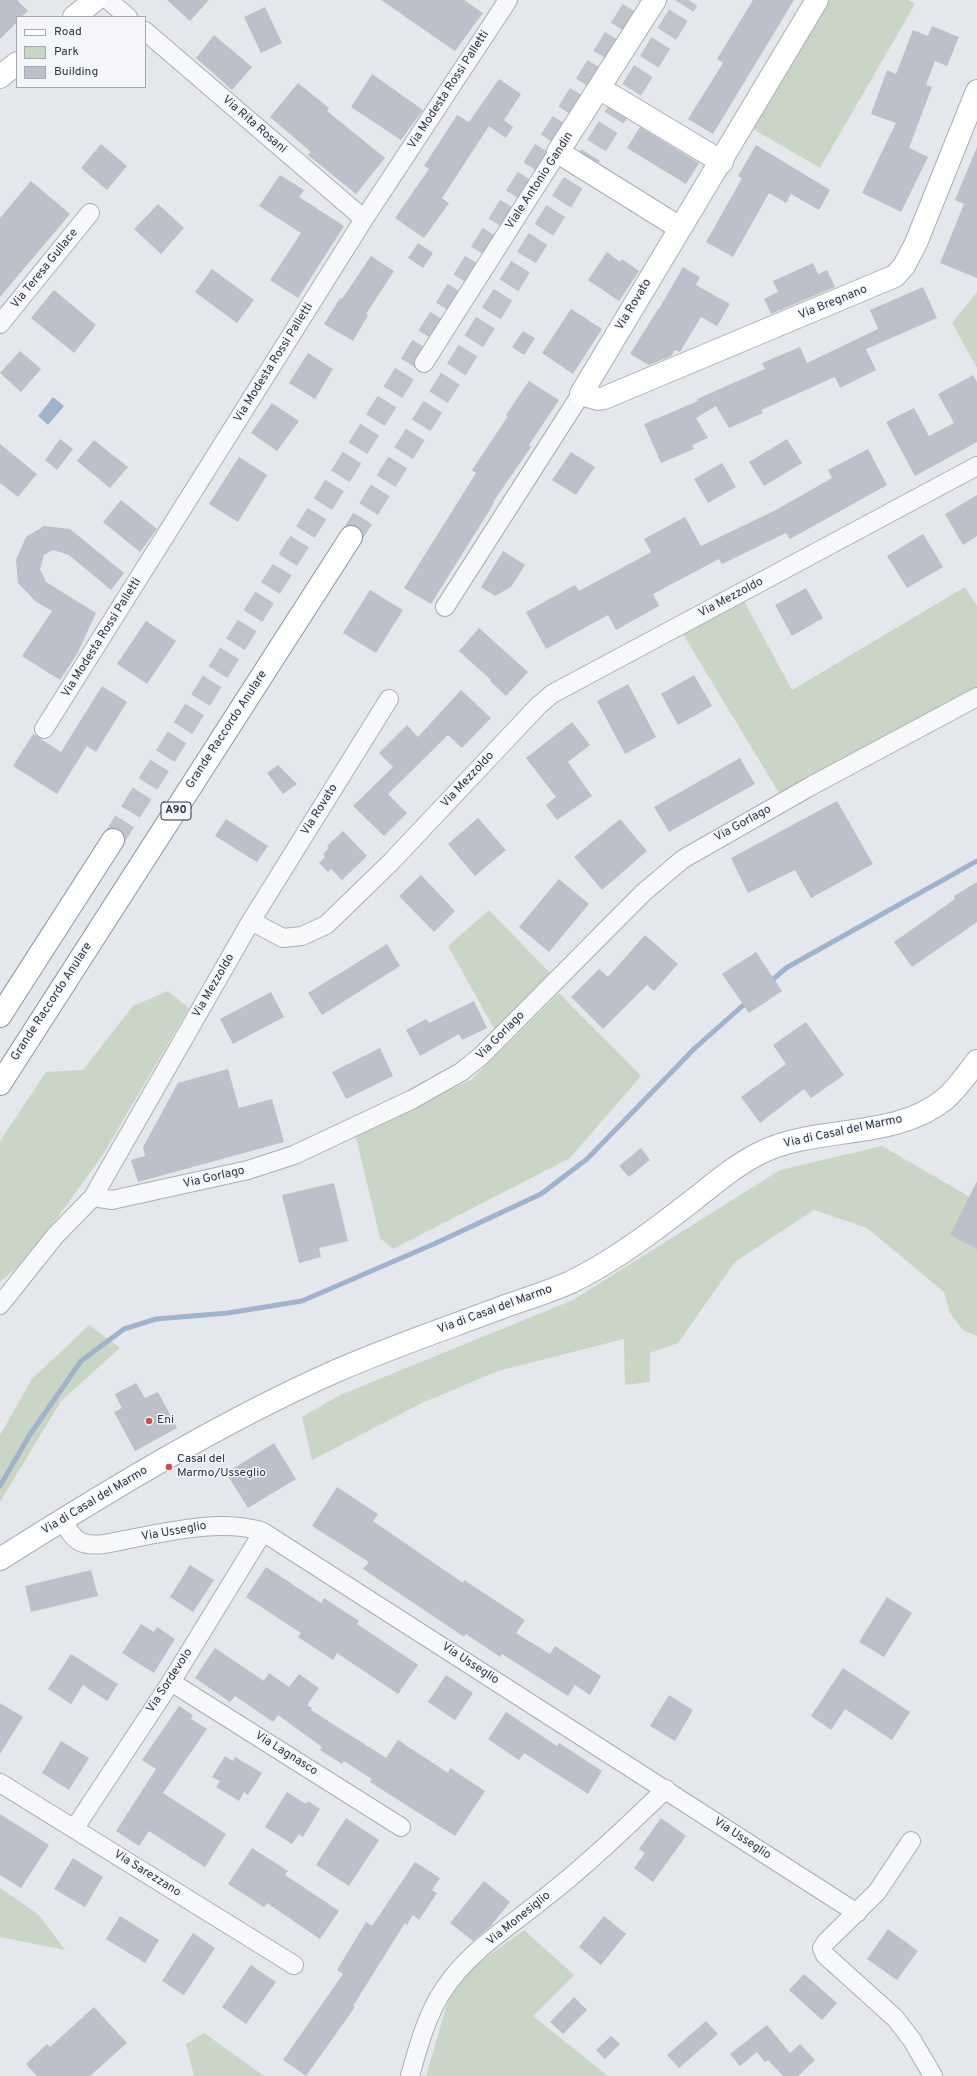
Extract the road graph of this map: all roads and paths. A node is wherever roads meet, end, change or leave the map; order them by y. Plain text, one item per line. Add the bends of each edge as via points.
1 (95, 0) edge
2 (108, 0) edge
3 (508, 0) edge
4 (655, 0) edge
5 (817, 0) edge
6 (75, 16) edge
7 (127, 16) edge
8 (146, 32) edge
9 (16, 64) edge
10 (0, 77) edge
11 (600, 88) junction
12 (977, 91) edge
13 (558, 152) junction
14 (722, 162) junction
15 (90, 213) dead end
16 (364, 219) junction
17 (680, 228) junction
18 (0, 324) edge
19 (424, 363) dead end
20 (581, 394) junction
21 (977, 466) edge
22 (351, 537) tunnel mouth
23 (445, 607) dead end
24 (977, 697) edge
25 (390, 699) dead end
26 (44, 729) dead end
27 (113, 840) tunnel mouth
28 (251, 921) junction
29 (0, 1016) edge
30 (977, 1060) edge
31 (0, 1084) edge
32 (94, 1197) junction
33 (0, 1305) edge
34 (62, 1520) junction
35 (263, 1532) junction
36 (0, 1559) edge
37 (171, 1682) junction
38 (0, 1783) edge
39 (666, 1789) junction
40 (401, 1827) dead end
41 (74, 1829) junction
42 (911, 1841) dead end
43 (857, 1913) junction
44 (294, 1965) dead end
45 (410, 2076) edge
46 (933, 2076) edge

1 - 6 main road
2 - 7 street
3 - 16 street, Via Modesta Rossi Palletti
4 - 11 main road, Viale Antonio Gandin
5 - 14 main road, Via Rovato
8 - 16 street, Via Rita Rosani
9 - 10 main road
11 - 13 main road, Viale Antonio Gandin
11 - 14 main road
12 - 20 main road, Via Bregnano via 916,243 904,266 895,276 604,398 598,399
13 - 17 main road
13 - 19 street, Viale Antonio Gandin
14 - 17 main road, Via Rovato
15 - 18 street, Via Teresa Gullace
16 - 26 street, Via Modesta Rossi Palletti
17 - 20 main road, Via Rovato
20 - 23 street, Via Rovato
21 - 28 street, Via Mezzoldo via 552,694 390,863 326,925 302,936 283,938
22 - 31 main road, Grande Raccordo Anulare / A90
24 - 32 street, Via Gorlago via 804,790 683,859 644,893 462,1072 413,1099 294,1155 255,1168 112,1200
25 - 28 street, Via Rovato
27 - 29 main road
28 - 32 street, Via Mezzoldo
30 - 34 main road, Via di Casal del Marmo via 960,1085 924,1113 892,1124 797,1140 761,1152 731,1171 635,1244 593,1270 570,1282 335,1372 220,1429
32 - 33 street via 55,1236
34 - 35 street, Via Usseglio via 72,1536 88,1545 214,1526 245,1527
34 - 36 main road, Via di Casal del Marmo
35 - 37 street, Via Sordevolo
35 - 39 street, Via Usseglio
37 - 40 street, Via Lagnasco
37 - 41 street, Via Sordevolo
38 - 41 street, Via Sarezzano
39 - 43 street, Via Usseglio
39 - 45 street, Via Monesiglio via 609,1844 498,1934 456,1973 437,2000 417,2050
41 - 44 street, Via Sarezzano
42 - 43 street via 885,1880
43 - 46 street via 825,1943 822,1951 895,2018 912,2040

